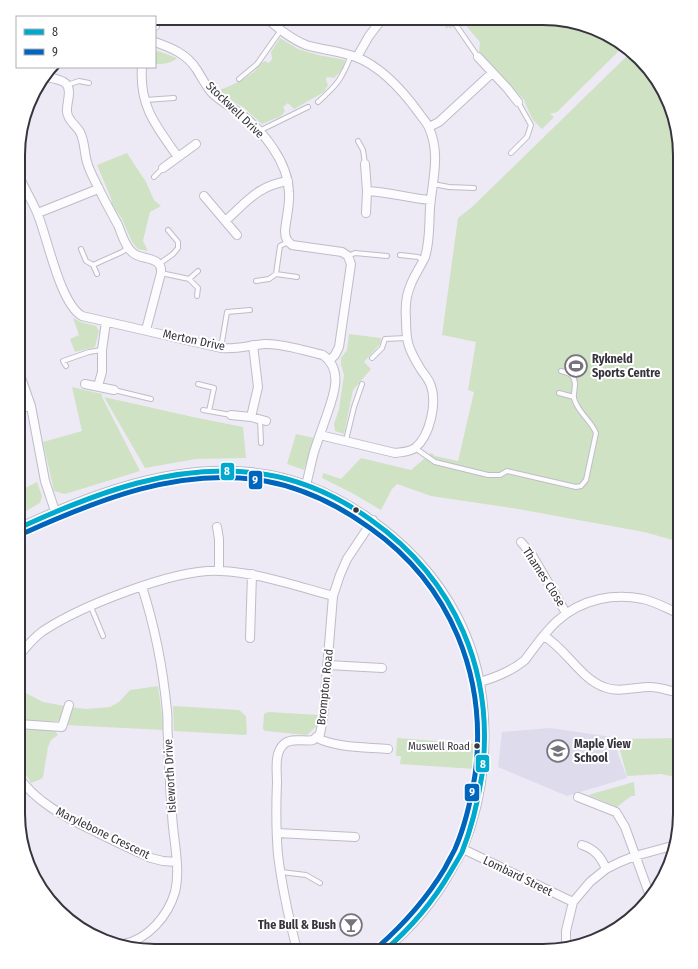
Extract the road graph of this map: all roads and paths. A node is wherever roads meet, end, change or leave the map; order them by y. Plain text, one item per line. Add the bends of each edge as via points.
1 (275, 25) edge
2 (377, 25) edge
3 (456, 25) dead end
4 (280, 30) junction
5 (156, 42) edge
6 (354, 56) junction
7 (478, 57) joint
8 (142, 68) edge
9 (492, 73) junction
10 (50, 79) edge
11 (240, 79) dead end
12 (89, 83) dead end
13 (67, 85) junction
14 (174, 98) dead end
15 (145, 100) junction
16 (318, 102) dead end
17 (518, 102) joint
18 (308, 107) dead end
19 (429, 127) junction
20 (258, 131) junction
21 (358, 141) dead end
22 (196, 144) dead end
23 (511, 153) dead end
24 (178, 157) junction
25 (365, 164) joint
26 (163, 168) joint
27 (154, 177) dead end
28 (288, 181) junction
29 (433, 184) junction
30 (25, 188) edge
31 (474, 188) dead end
32 (98, 189) junction
33 (367, 191) junction
34 (204, 196) dead end
35 (430, 200) junction
36 (366, 212) dead end
37 (38, 213) junction
38 (225, 221) junction
39 (168, 230) dead end
40 (237, 235) dead end
41 (288, 242) junction
42 (128, 248) junction
43 (81, 249) dead end
44 (400, 255) dead end
45 (348, 256) junction
46 (387, 256) dead end
47 (423, 260) junction
48 (93, 265) junction
49 (160, 268) junction
50 (198, 271) dead end
51 (97, 274) dead end
52 (276, 274) junction
53 (297, 277) dead end
54 (189, 279) junction
55 (256, 281) dead end
56 (197, 296) dead end
57 (250, 310) dead end
58 (106, 322) junction
59 (146, 330) junction
60 (406, 338) junction
61 (253, 345) junction
62 (221, 348) junction
63 (102, 350) junction
64 (372, 358) dead end
65 (330, 360) junction
66 (66, 366) dead end
67 (561, 371) dead end
68 (85, 384) dead end
69 (198, 384) dead end
70 (362, 384) dead end
71 (98, 386) junction
72 (25, 389) edge
73 (114, 390) joint
74 (559, 393) dead end
75 (574, 397) junction
76 (151, 399) dead end
77 (31, 406) junction
78 (25, 407) edge
79 (203, 410) dead end
80 (209, 411) junction
81 (232, 415) joint
82 (251, 417) junction
83 (263, 420) joint
84 (320, 435) junction
85 (346, 440) junction
86 (261, 443) dead end
87 (415, 448) junction
88 (306, 485) junction
89 (55, 511) junction
90 (372, 520) junction
91 (25, 525) edge
92 (217, 527) dead end
93 (521, 542) dead end
94 (219, 570) junction
95 (252, 574) junction
96 (142, 587) junction
97 (333, 596) junction
98 (91, 607) junction
99 (673, 611) edge
100 (566, 613) junction
101 (103, 636) dead end
102 (544, 636) junction
103 (250, 638) dead end
104 (25, 648) edge
105 (328, 665) junction
106 (382, 668) dead end
107 (480, 682) junction
108 (673, 692) edge
109 (69, 705) dead end
110 (25, 724) edge
111 (317, 738) junction
112 (388, 749) dead end
113 (25, 784) edge
114 (578, 797) dead end
115 (277, 833) junction
116 (355, 837) dead end
117 (582, 845) dead end
118 (669, 847) edge
119 (463, 849) junction
120 (635, 856) junction
121 (176, 862) junction
122 (606, 869) junction
123 (280, 872) junction
124 (320, 883) dead end
125 (648, 890) edge
126 (573, 902) junction
127 (132, 942) edge
128 (566, 942) edge
129 (296, 944) edge
130 (390, 944) edge

1 - 4 street
2 - 6 street
3 - 7 lane
4 - 6 street via 305,44
4 - 11 lane via 257,64
5 - 20 street, Stockwell Drive via 179,51 192,63 211,92 241,114
6 - 16 lane via 334,87
6 - 19 street via 375,67 399,87
7 - 9 street
8 - 15 street via 142,91
9 - 17 street
9 - 19 street via 439,122
10 - 13 street
12 - 13 lane via 80,81
13 - 32 street via 67,114 80,134 87,162
14 - 15 lane
15 - 24 street via 152,120
17 - 23 lane via 531,125 527,138
18 - 20 lane
19 - 29 street via 435,158
20 - 28 street, Stockwell Drive via 283,164
21 - 25 lane via 363,150
22 - 24 street
24 - 26 street
25 - 33 street
26 - 27 lane
28 - 38 street via 264,188 244,202
28 - 41 street, Stockwell Drive via 290,194 285,237
29 - 31 lane
29 - 35 street
30 - 37 street, Merton Drive
32 - 37 street
32 - 42 street
33 - 35 street
33 - 36 street
34 - 38 street
35 - 47 street via 427,245
37 - 58 street, Merton Drive via 51,258 72,307 82,316
38 - 40 street
39 - 49 lane via 178,242 178,248
41 - 45 street via 292,245 342,252
41 - 52 lane via 280,246
42 - 48 lane
42 - 49 street via 132,253 156,261
43 - 48 lane via 86,261
44 - 47 lane
45 - 46 lane via 355,253
45 - 65 street via 351,264 339,347
47 - 60 street via 407,294
48 - 51 lane
49 - 54 lane
49 - 59 street
50 - 54 lane
52 - 53 lane
52 - 55 lane via 269,279
54 - 56 lane via 198,288
57 - 62 lane via 227,312
58 - 59 street, Merton Drive
58 - 63 street
59 - 62 street, Merton Drive
60 - 64 lane via 385,339 382,348
60 - 87 street via 409,349 430,385 433,397 429,426
61 - 62 street, Merton Drive
61 - 65 street, Merton Drive via 273,344 323,355
61 - 82 street via 258,387
63 - 66 lane via 64,361
63 - 71 street via 102,372
65 - 84 street via 335,377 333,397
67 - 75 lane via 572,375 575,380
68 - 71 street
69 - 80 lane via 214,388
70 - 85 lane
71 - 73 street
72 - 77 street
73 - 76 lane
74 - 75 lane
75 - 87 lane via 596,433 586,480 581,486 507,471 500,475 488,475 435,462
77 - 78 street
77 - 89 street via 45,481
79 - 80 lane
80 - 81 lane
81 - 82 street
82 - 83 street
83 - 86 lane
84 - 85 street
84 - 88 street
85 - 87 street via 395,453
88 - 89 street via 252,472 198,471 150,480 93,496
88 - 90 street via 334,497
89 - 91 street
90 - 97 street, Brompton Road via 347,559
90 - 107 street via 410,551 448,600 464,631
92 - 94 street
93 - 100 street, Thames Close via 532,555
94 - 95 street
94 - 96 street via 201,571
95 - 97 street
95 - 103 street
96 - 98 street
96 - 121 street, Isleworth Drive via 155,634 168,713
97 - 105 street, Brompton Road
98 - 101 lane
98 - 104 street via 42,632
99 - 100 street via 648,600 626,597 594,601
100 - 102 street
102 - 107 street via 525,660 511,671
102 - 108 street via 556,643 590,679 604,688 615,690 651,687
105 - 106 street
105 - 111 street, Brompton Road via 323,718
107 - 119 street via 484,715 483,771 474,818
109 - 110 street via 62,727
111 - 112 street via 336,744
111 - 115 street, Brompton Road via 311,741 288,741 279,752
113 - 121 street, Marylebone Crescent via 46,805 68,818 151,858
114 - 120 street via 616,812
115 - 116 street
115 - 123 street, Brompton Road
117 - 122 street via 597,853
118 - 120 street
119 - 126 street, Lombard Street
119 - 130 street via 425,910
120 - 122 street
120 - 125 street
121 - 127 street, Isleworth Drive via 176,883 172,900 156,925
122 - 126 street via 590,882
123 - 124 lane via 306,875
123 - 129 street, Brompton Road
126 - 128 street via 566,930

